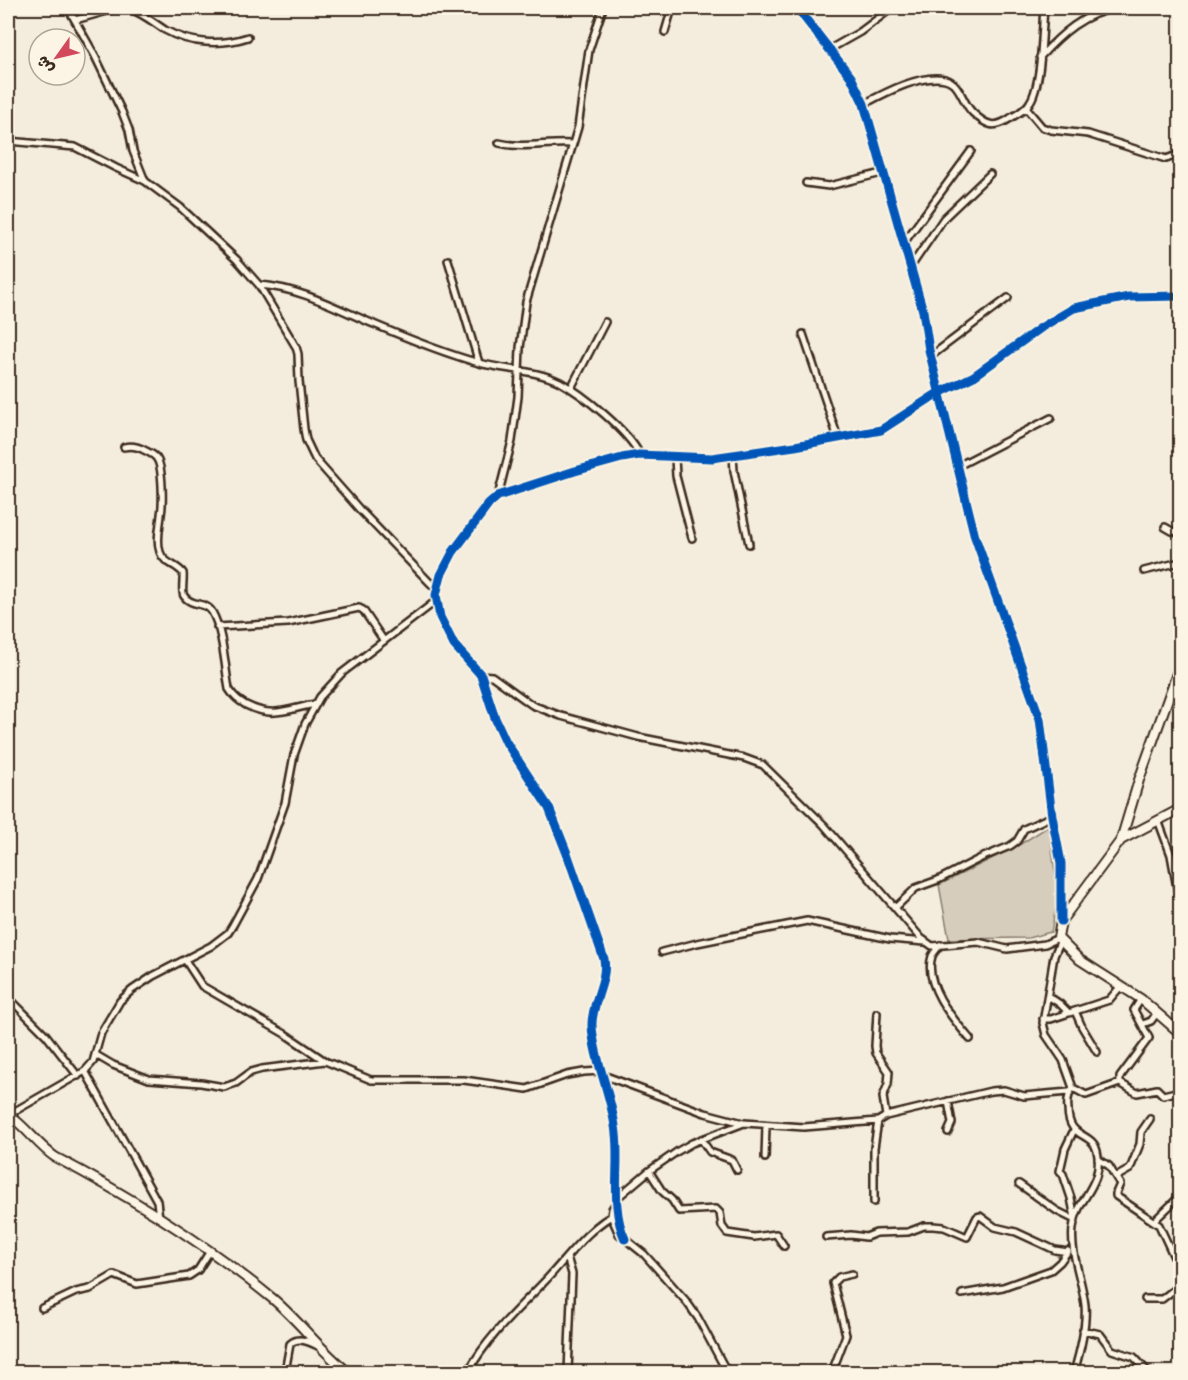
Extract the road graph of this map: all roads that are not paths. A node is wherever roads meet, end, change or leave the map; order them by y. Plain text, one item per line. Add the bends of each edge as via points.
1 (68, 8) edge
2 (118, 8) edge
3 (128, 8) edge
4 (603, 8) edge
5 (672, 8) edge
6 (796, 8) edge
7 (892, 8) edge
8 (1044, 8) edge
9 (1116, 8) edge
10 (75, 20) junction
11 (665, 33) dead end
12 (248, 38) dead end
13 (830, 49) junction
14 (1040, 57) junction
15 (864, 104) junction
16 (1026, 108) junction
17 (8, 141) edge
18 (499, 143) dead end
19 (573, 144) junction
20 (971, 151) dead end
21 (1180, 154) edge
22 (882, 173) junction
23 (990, 174) dead end
24 (145, 181) junction
25 (806, 183) dead end
26 (903, 244) junction
27 (448, 260) dead end
28 (912, 276) junction
29 (259, 285) junction
30 (1180, 296) edge
31 (1008, 298) dead end
32 (604, 322) dead end
33 (803, 334) dead end
34 (931, 356) junction
35 (479, 363) junction
36 (519, 371) junction
37 (571, 388) junction
38 (941, 392) junction
39 (1051, 418) dead end
40 (838, 438) junction
41 (124, 447) dead end
42 (640, 455) junction
43 (733, 455) junction
44 (675, 458) junction
45 (958, 466) junction
46 (498, 496) junction
47 (1165, 527) dead end
48 (1180, 532) edge
49 (692, 538) dead end
50 (749, 544) dead end
51 (1180, 562) edge
52 (1144, 571) dead end
53 (436, 589) junction
54 (436, 601) junction
55 (218, 627) junction
56 (384, 641) junction
57 (1180, 665) edge
58 (481, 675) junction
59 (315, 704) junction
60 (1180, 809) edge
61 (1052, 816) junction
62 (1158, 820) junction
63 (1121, 840) junction
64 (1178, 886) edge
65 (1180, 904) edge
66 (895, 908) junction
67 (1061, 921) junction
68 (1059, 940) junction
69 (926, 942) junction
70 (941, 945) junction
71 (662, 952) dead end
72 (185, 960) junction
73 (1121, 986) junction
74 (1048, 996) junction
75 (8, 997) edge
76 (1141, 999) junction
77 (1072, 1012) junction
78 (1157, 1013) junction
79 (877, 1014) dead end
80 (1043, 1018) junction
81 (1143, 1024) junction
82 (1180, 1033) edge
83 (970, 1039) dead end
84 (1097, 1052) dead end
85 (96, 1055) junction
86 (325, 1062) junction
87 (85, 1071) junction
88 (603, 1073) junction
89 (78, 1076) junction
90 (1120, 1083) junction
91 (1071, 1090) junction
92 (1180, 1091) edge
93 (948, 1101) junction
94 (8, 1115) edge
95 (886, 1116) junction
96 (1150, 1119) dead end
97 (878, 1121) junction
98 (744, 1123) junction
99 (766, 1126) junction
100 (1074, 1130) junction
101 (948, 1132) dead end
102 (701, 1139) junction
103 (765, 1158) dead end
104 (1098, 1159) junction
105 (737, 1170) dead end
106 (650, 1171) junction
107 (1116, 1177) junction
108 (1019, 1184) dead end
109 (1180, 1196) edge
110 (617, 1200) junction
111 (874, 1202) dead end
112 (618, 1213) junction
113 (611, 1216) junction
114 (159, 1218) junction
115 (1075, 1220) junction
116 (1154, 1221) junction
117 (826, 1237) dead end
118 (626, 1239) junction
119 (784, 1246) dead end
120 (1073, 1246) junction
121 (210, 1251) junction
122 (1068, 1252) junction
123 (567, 1257) junction
124 (1180, 1270) edge
125 (852, 1274) dead end
126 (1180, 1285) edge
127 (962, 1294) dead end
128 (1145, 1299) dead end
129 (42, 1308) dead end
130 (1083, 1330) junction
131 (320, 1346) junction
132 (469, 1370) edge
133 (285, 1372) edge
134 (348, 1372) edge
135 (478, 1372) edge
136 (568, 1372) edge
137 (727, 1372) edge
138 (832, 1372) edge
139 (1074, 1372) edge
140 (1148, 1372) edge

1 - 10 street
2 - 10 street
3 - 12 street via 192,41
4 - 19 street via 589,50
5 - 11 street
6 - 13 street
7 - 13 street
8 - 14 street
9 - 14 street via 1095,13 1074,25
10 - 24 street via 126,123
13 - 15 street via 851,77
14 - 16 street via 1033,97
15 - 16 street via 914,82 943,78 955,83 974,113 990,125 998,125
15 - 22 street
16 - 21 street via 1042,127 1051,130 1088,134 1166,159
17 - 24 street via 75,147
18 - 19 street via 521,147
19 - 36 street via 526,302
20 - 26 street
22 - 25 street via 829,186
22 - 26 street
23 - 28 street via 944,218 912,265
24 - 29 street via 201,226
26 - 28 street
27 - 35 street
28 - 34 street
29 - 35 street via 318,299 375,325
29 - 53 street via 298,354 304,429 315,459
30 - 38 street via 1129,297 1074,308 974,376
31 - 34 street
32 - 37 street
33 - 40 street
34 - 38 street
35 - 36 street
36 - 37 street via 545,376
36 - 46 street via 512,441
37 - 42 street via 618,428
38 - 40 street via 881,430
38 - 45 street
39 - 45 street
40 - 43 street
41 - 55 street via 139,447 158,460 162,504 158,549 164,560 183,573 185,597 208,608
42 - 44 street
42 - 46 street
43 - 44 street
43 - 50 street
44 - 49 street
45 - 61 street via 975,537 1040,719
46 - 53 street via 453,552
47 - 48 street
51 - 52 street
53 - 54 street
54 - 56 street
54 - 58 street via 449,637
55 - 56 street via 288,623 359,608
55 - 59 street via 229,689 237,700 266,714
56 - 59 street via 342,673
57 - 63 street
58 - 66 street via 492,676 532,705 561,716 763,765 824,825
58 - 88 street via 506,742 557,824 603,959 605,969 592,1015
59 - 72 street via 294,755 285,803 252,893 228,933
60 - 62 street
61 - 66 street via 1024,829 1010,846 916,888
61 - 67 street via 1062,872
62 - 63 street
62 - 64 street
63 - 67 street
64 - 65 street
66 - 69 street
67 - 68 street
68 - 70 street via 1006,949 978,942
68 - 73 street via 1080,960
68 - 74 street
69 - 70 street
69 - 71 street via 890,939 807,921
70 - 83 street via 930,965 937,994
72 - 85 street via 153,976 120,1001 101,1034
72 - 86 street via 202,986
73 - 76 street
73 - 77 street via 1109,1000
74 - 77 street
74 - 80 street
75 - 89 street via 46,1035
76 - 78 street
76 - 81 street via 1134,1010
77 - 80 street
77 - 84 street
78 - 81 street
78 - 82 street
79 - 95 street via 874,1046 888,1072 883,1097
80 - 91 street via 1046,1035 1063,1060
81 - 90 street via 1149,1038 1120,1077
85 - 86 street via 149,1079 224,1087 262,1069
85 - 87 street
86 - 88 street via 371,1080 464,1080 527,1089 567,1075
87 - 89 street
87 - 114 street via 157,1201
88 - 98 street via 705,1113
88 - 110 street via 616,1133
89 - 94 street
90 - 91 street via 1092,1095
90 - 92 street via 1137,1094 1157,1089 1163,1095
91 - 93 street via 1024,1096 992,1091
91 - 100 street via 1068,1117
93 - 95 street
93 - 101 street via 952,1123
94 - 114 street via 43,1150
95 - 97 street
96 - 107 street via 1141,1132 1130,1169
97 - 99 street
97 - 111 street
98 - 99 street
98 - 102 street
99 - 103 street
100 - 104 street via 1095,1146
100 - 115 street via 1060,1171
102 - 105 street via 710,1152 732,1160
102 - 106 street
104 - 107 street
104 - 115 street via 1096,1180
106 - 110 street
106 - 119 street via 679,1211 716,1209 727,1233 754,1237 776,1234
107 - 116 street via 1120,1184 1116,1196
108 - 115 street
109 - 116 street
110 - 112 street
110 - 113 street
112 - 113 street
112 - 118 street
113 - 118 street via 619,1234
113 - 123 street
114 - 121 street
115 - 120 street
116 - 124 street via 1162,1229
117 - 122 street via 866,1237 933,1226 967,1237 980,1216 995,1227
118 - 137 street via 686,1301
120 - 122 street
120 - 130 street via 1085,1304
121 - 129 street via 198,1270 189,1276 137,1284 114,1275
121 - 131 street via 274,1300
122 - 127 street via 1051,1270 1003,1287
123 - 132 street via 497,1330
123 - 136 street via 572,1274
125 - 138 street via 839,1277 833,1284 846,1335
126 - 128 street via 1162,1299
130 - 139 street
130 - 140 street via 1100,1334 1112,1350 1134,1357
131 - 133 street via 293,1341
131 - 134 street
132 - 135 street

